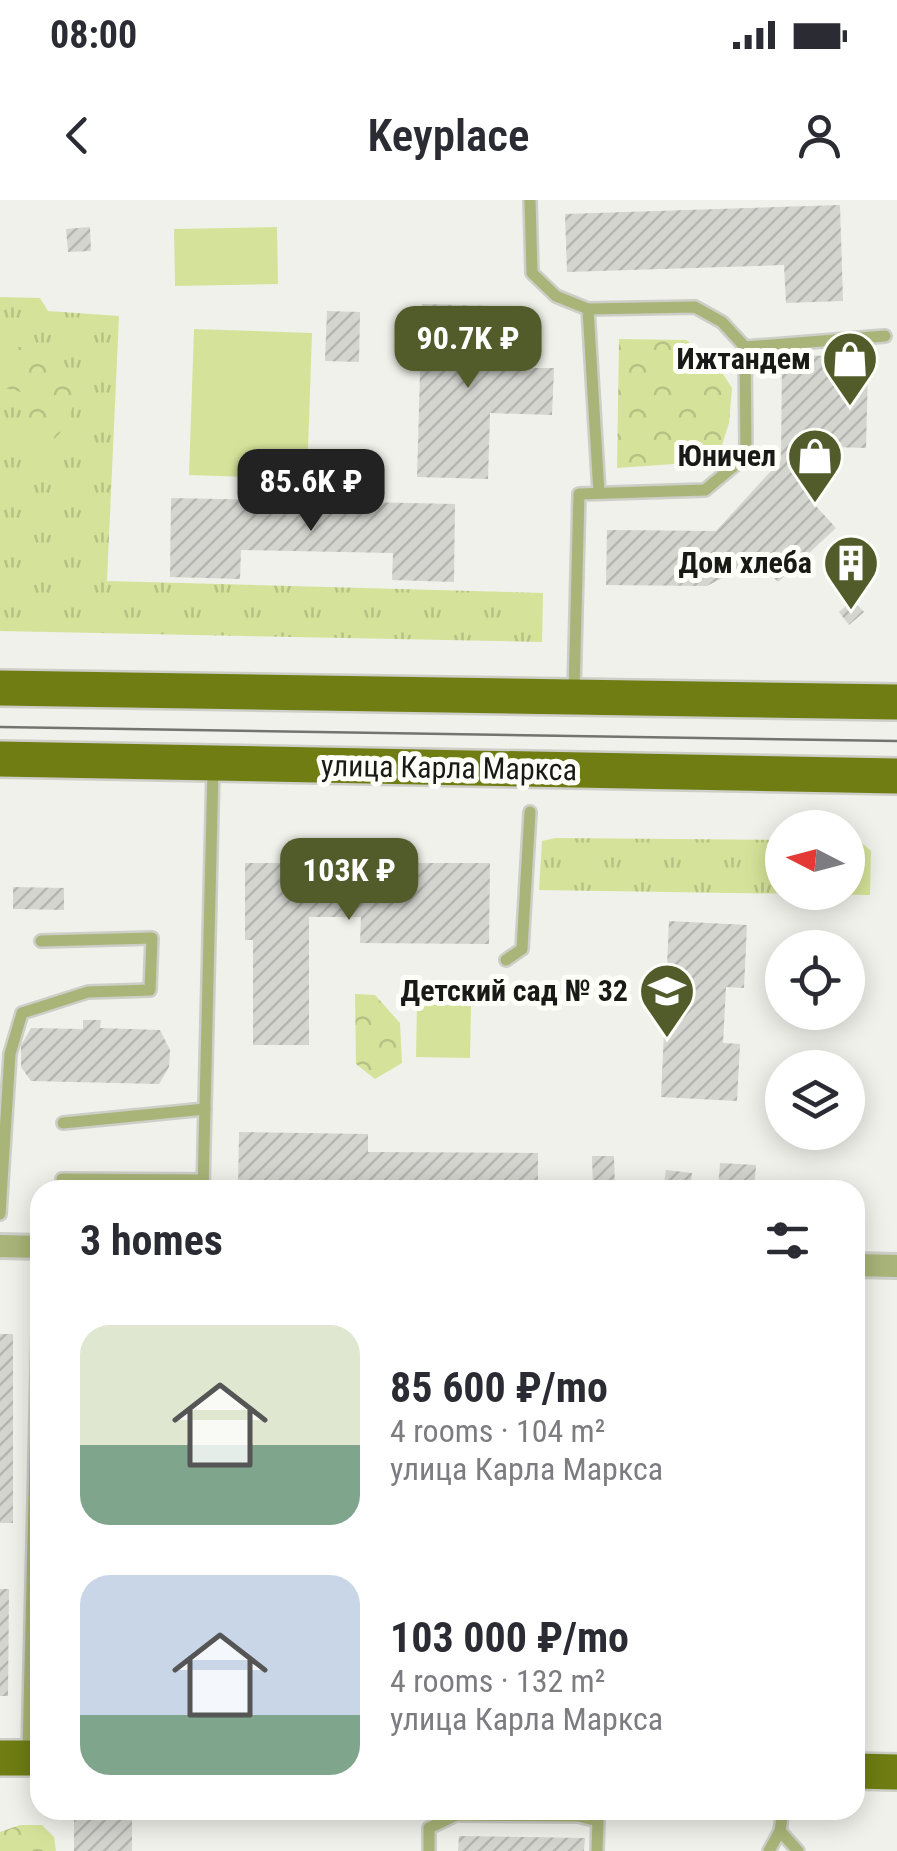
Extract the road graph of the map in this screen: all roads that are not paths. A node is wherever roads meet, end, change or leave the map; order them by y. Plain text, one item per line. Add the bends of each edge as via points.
1 (530, 200) edge
2 (588, 309) junction
3 (885, 336) dead end
4 (745, 347) junction
5 (598, 493) junction
6 (0, 688) edge
7 (574, 697) junction
8 (897, 702) edge
9 (0, 759) edge
10 (213, 763) junction
11 (897, 776) edge
12 (530, 812) dead end
13 (42, 941) dead end
14 (506, 960) dead end
15 (205, 1109) junction
16 (63, 1123) dead end
17 (62, 1178) dead end
18 (102, 1180) edge
19 (203, 1180) edge
20 (0, 1214) edge
21 (0, 1246) edge
22 (30, 1248) edge
23 (865, 1265) edge
24 (897, 1266) edge
25 (30, 1548) edge
26 (23, 1758) edge
27 (865, 1771) edge
28 (897, 1772) edge
29 (442, 1820) edge
30 (596, 1820) edge
31 (782, 1820) edge
32 (780, 1831) junction
33 (428, 1851) edge
34 (597, 1851) edge
35 (769, 1851) edge
36 (798, 1851) edge

1 - 2 lane via 532,273 556,296
2 - 4 lane via 695,307 722,322
2 - 5 lane
3 - 4 lane
4 - 5 lane via 746,456 705,490
5 - 7 lane via 580,494
6 - 7 main road
7 - 8 main road
9 - 10 main road, улица Карла Маркса
10 - 11 main road, улица Карла Маркса
10 - 15 lane
12 - 14 lane via 522,949
13 - 20 lane via 152,938 150,990 88,992 22,1013 10,1054
15 - 16 lane
15 - 19 lane
17 - 18 lane
21 - 22 street
23 - 24 street
25 - 26 lane
27 - 28 main road
29 - 33 lane via 429,1828
30 - 34 lane
31 - 32 lane
32 - 35 lane
32 - 36 lane

